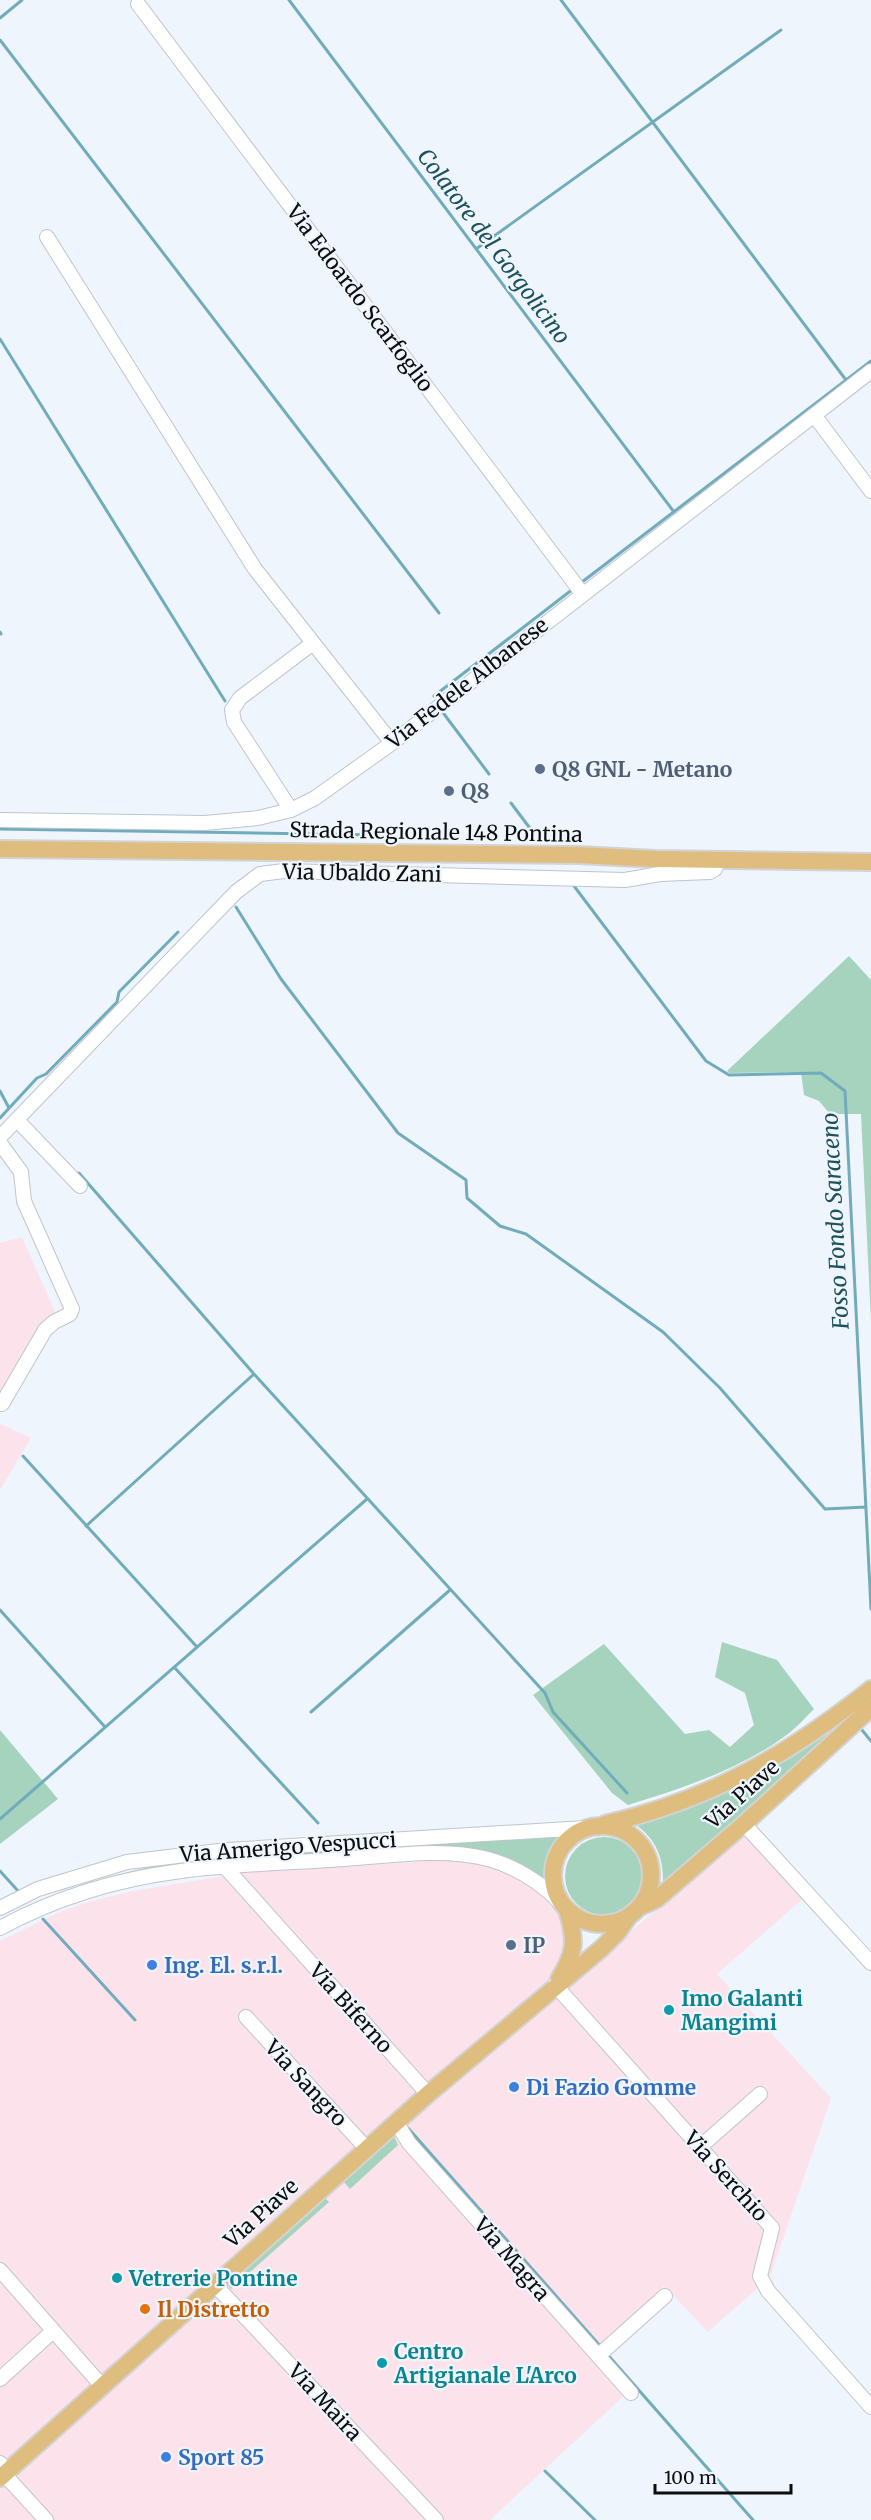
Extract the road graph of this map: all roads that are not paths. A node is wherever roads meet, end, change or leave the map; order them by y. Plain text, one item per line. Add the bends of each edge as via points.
1 (138, 4) dead end
2 (47, 237) dead end
3 (871, 371) edge
4 (814, 415) junction
5 (871, 491) edge
6 (582, 593) junction
7 (313, 643) junction
8 (392, 743) junction
9 (291, 810) junction
10 (0, 820) edge
11 (0, 849) edge
12 (718, 860) junction
13 (871, 862) edge
14 (17, 1120) junction
15 (0, 1137) edge
16 (0, 1143) edge
17 (80, 1186) dead end
18 (2, 1404) dead end
19 (871, 1689) edge
20 (871, 1708) edge
21 (744, 1824) junction
22 (602, 1825) junction
23 (585, 1828) junction
24 (226, 1868) junction
25 (564, 1906) junction
26 (0, 1908) edge
27 (634, 1912) junction
28 (0, 1928) edge
29 (871, 1963) edge
30 (555, 1985) junction
31 (246, 2017) dead end
32 (428, 2094) junction
33 (760, 2094) dead end
34 (396, 2122) junction
35 (700, 2147) junction
36 (367, 2149) junction
37 (0, 2270) edge
38 (215, 2285) junction
39 (665, 2296) dead end
40 (53, 2331) junction
41 (598, 2356) junction
42 (0, 2379) edge
43 (102, 2386) junction
44 (631, 2393) dead end
45 (871, 2407) edge
46 (2, 2471) edge
47 (46, 2520) edge
48 (435, 2520) edge

1 - 6 street, Via Edoardo Scarfoglio
2 - 7 street via 226,525
3 - 4 street, Via Fedele Albanese
4 - 5 street
4 - 6 street, Via Fedele Albanese
6 - 8 street, Via Fedele Albanese
7 - 8 street
7 - 9 street via 240,698 232,714
8 - 9 street, Via Fedele Albanese
9 - 10 street, Via Fedele Albanese via 253,819 205,823
11 - 12 main road, Strada Regionale 148 Pontina
12 - 13 main road, Strada Regionale 148 Pontina
12 - 14 street, Via Ubaldo Zani via 716,869 710,872 625,880 284,871 260,874 237,891
14 - 15 street, Via Ubaldo Zani
14 - 17 street
16 - 18 street via 21,1172 24,1201 72,1309 45,1330
19 - 22 main road, Via Piave via 794,1745 728,1783 668,1808
20 - 21 main road, Via Piave
21 - 27 main road, Via Piave via 657,1899
21 - 29 street
22 - 23 main road
22 - 27 main road via 632,1835 650,1862 647,1893
23 - 25 main road via 561,1846 555,1860 553,1882
23 - 26 street, Via Amerigo Vespucci via 248,1848 127,1862 38,1889
24 - 25 street, Via Amerigo Vespucci via 467,1855 518,1870
24 - 28 street, Via Amerigo Vespucci via 181,1870 121,1882 63,1900
24 - 32 street, Via Biferno
25 - 27 main road via 590,1923 617,1922
25 - 30 main road, Via Piave via 574,1941 573,1954
27 - 30 main road, Via Piave via 602,1948
30 - 32 main road, Via Piave
30 - 35 street, Via Serchio
31 - 36 street, Via Sangro
32 - 34 main road, Via Piave
33 - 35 street
34 - 36 main road, Via Piave
34 - 41 street, Via Magra via 409,2143
35 - 45 street, Via Serchio via 772,2228 760,2276 768,2291
36 - 38 main road, Via Piave
37 - 40 street
38 - 43 main road, Via Piave
38 - 48 street, Via Maira
39 - 41 street
40 - 42 street
40 - 43 street
41 - 44 street, Via Magra
43 - 46 main road, Via Piave
46 - 47 street

